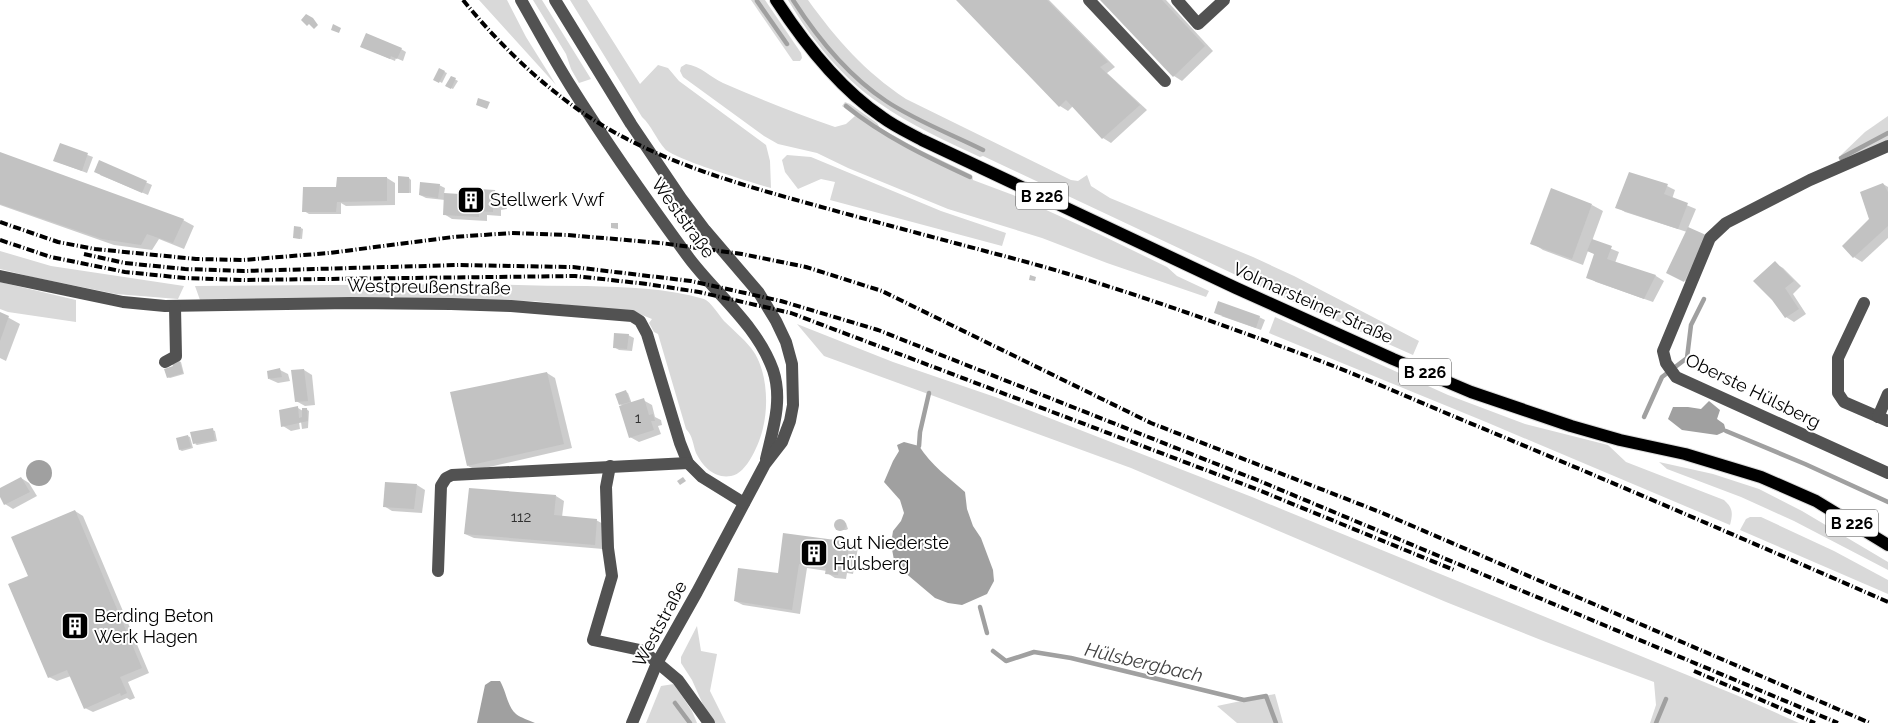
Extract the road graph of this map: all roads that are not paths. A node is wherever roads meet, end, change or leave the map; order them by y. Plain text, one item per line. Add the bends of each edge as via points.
1 (521, 0) edge
2 (555, 0) edge
3 (776, 0) edge
4 (1090, 0) edge
5 (1177, 0) edge
6 (1224, 0) edge
7 (1165, 81) dead end
8 (1888, 146) edge
9 (0, 276) edge
10 (1864, 303) dead end
11 (175, 307) junction
12 (165, 362) dead end
13 (1888, 394) edge
14 (1883, 419) edge
15 (688, 463) junction
16 (765, 464) junction
17 (610, 466) junction
18 (1888, 473) edge
19 (744, 503) junction
20 (1888, 545) edge
21 (438, 571) dead end
22 (657, 663) junction
23 (632, 723) edge
24 (709, 723) edge

1 - 16 street, Weststraße via 571,86 642,192 690,260 765,350 776,382 778,400
2 - 16 street, Weststraße via 670,182 705,230 759,293 786,342 792,364 793,405 782,442
3 - 20 main road, Volmarsteiner Straße / B 226 via 814,52 840,80 881,117 922,140 1236,288 1472,392 1571,426 1685,454 1761,477 1816,501
4 - 7 street
5 - 6 street via 1198,24
8 - 18 street, Oberste Hülsberg via 1802,184 1726,223 1710,238 1663,351 1666,363 1676,377
9 - 11 street, Westpreußenstraße via 122,302
10 - 14 street via 1838,358 1838,393 1844,402
11 - 12 street via 176,356
11 - 15 street, Westpreußenstraße via 451,304 632,316 640,321 647,334
13 - 14 street
15 - 17 street
15 - 19 street, Westpreußenstraße via 702,477
16 - 19 street, Weststraße
17 - 21 street via 452,475 446,478 441,486
17 - 22 street via 606,487 612,576 593,640 640,650
19 - 22 street, Weststraße
22 - 23 street, Weststraße
22 - 24 street via 678,680

